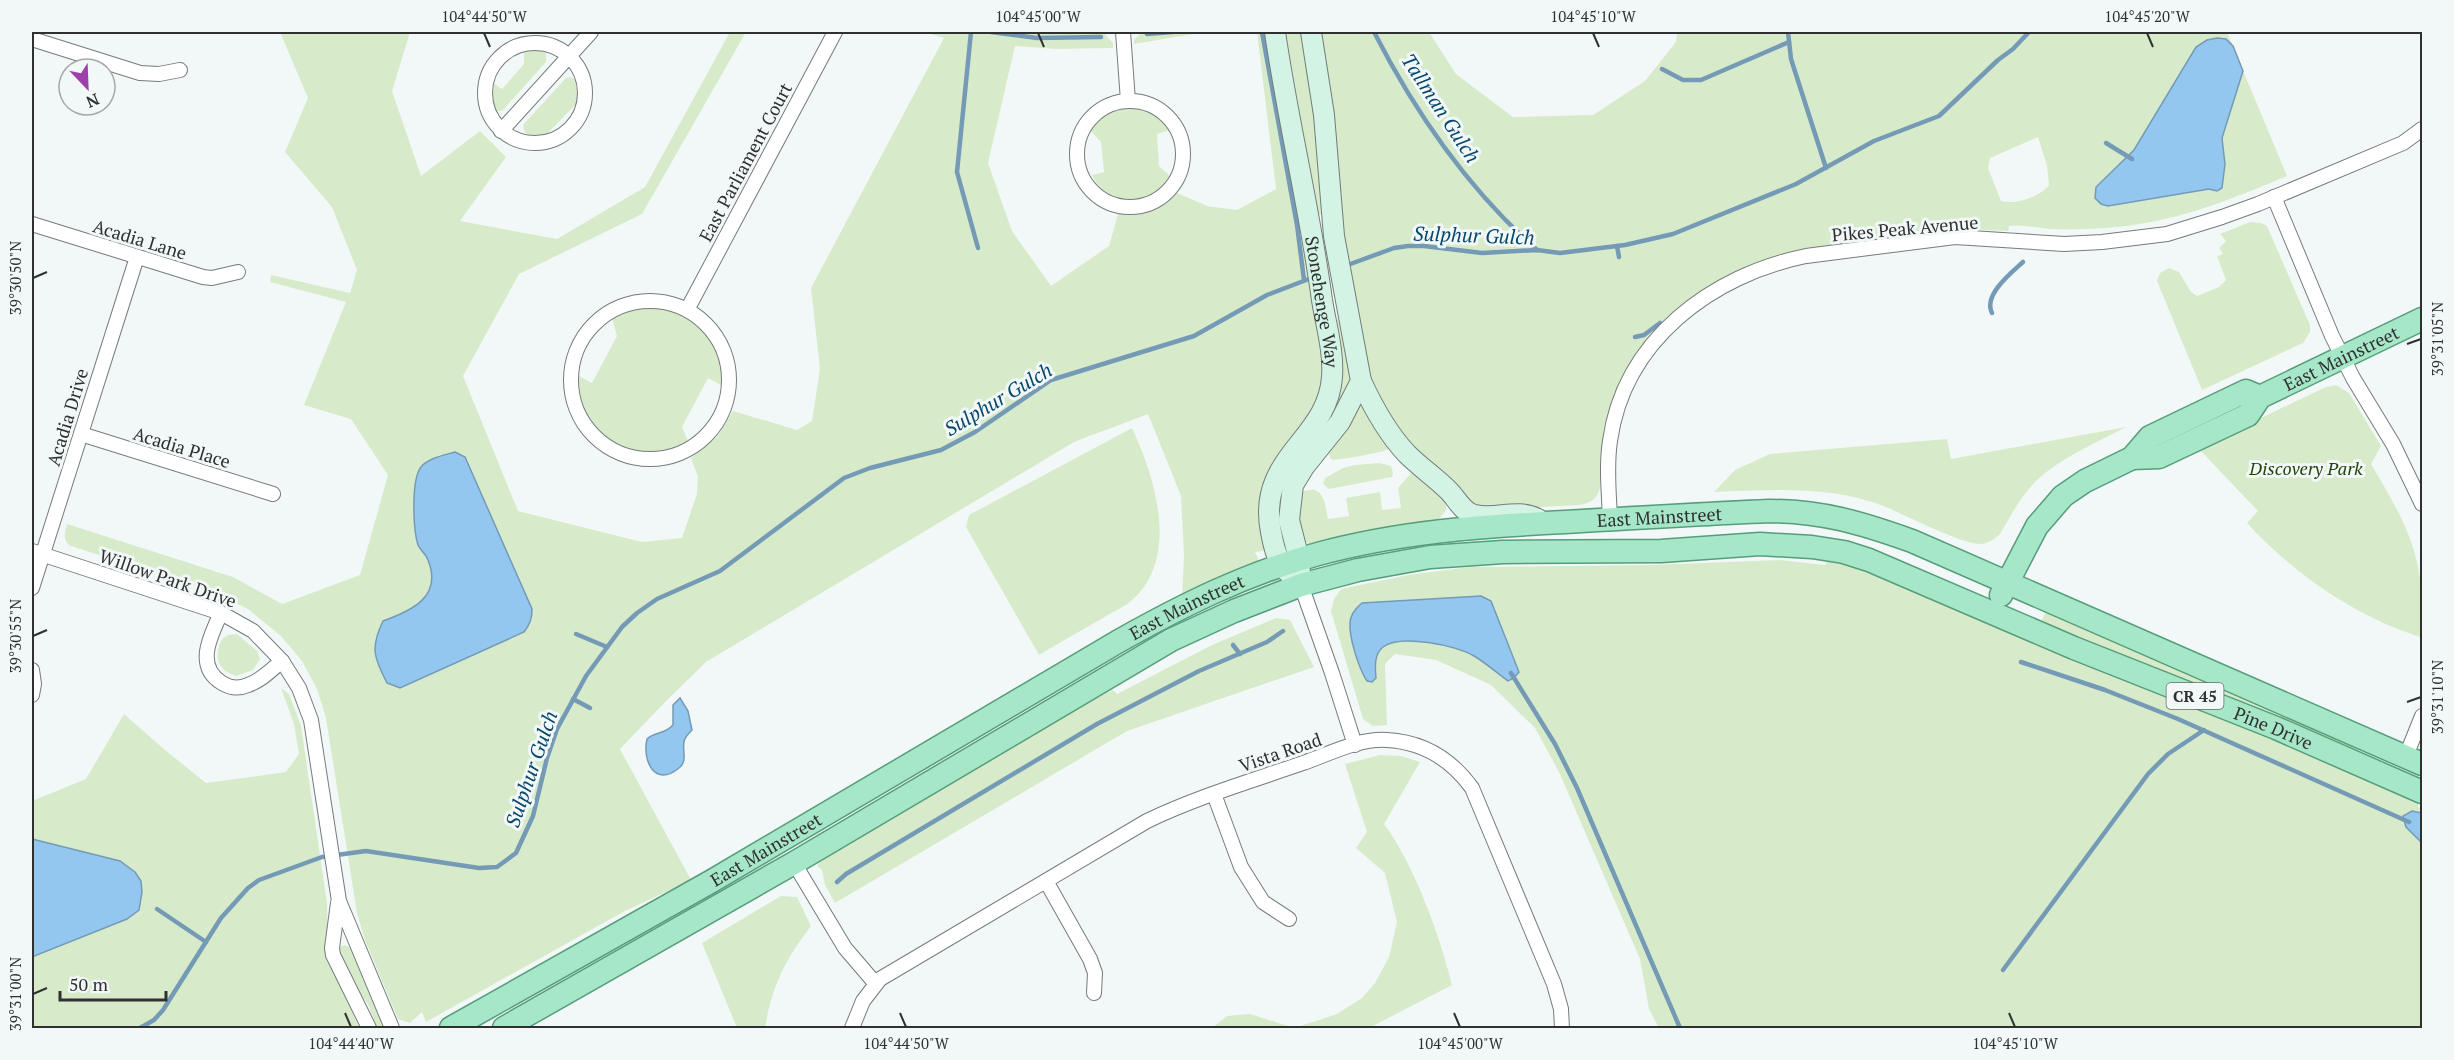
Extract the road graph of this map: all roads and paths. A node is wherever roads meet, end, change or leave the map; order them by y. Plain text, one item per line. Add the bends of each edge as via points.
1 (591, 32) edge
2 (835, 32) edge
3 (1123, 32) edge
4 (1275, 32) edge
5 (1311, 32) edge
6 (32, 39) edge
7 (569, 56) junction
8 (180, 70) dead end
9 (1128, 101) junction
10 (2422, 129) edge
11 (501, 131) junction
12 (2274, 197) junction
13 (32, 224) edge
14 (136, 257) junction
15 (238, 272) dead end
16 (687, 310) junction
17 (2422, 319) edge
18 (2343, 358) junction
19 (1361, 381) junction
20 (81, 434) junction
21 (273, 494) dead end
22 (2422, 504) edge
23 (1610, 519) junction
24 (1546, 523) junction
25 (37, 553) edge
26 (1289, 562) junction
27 (2007, 583) junction
28 (1301, 585) junction
29 (32, 588) edge
30 (221, 613) junction
31 (1992, 613) junction
32 (282, 661) junction
33 (32, 670) edge
34 (32, 695) edge
35 (2422, 716) edge
36 (1355, 745) junction
37 (2414, 760) edge
38 (2422, 792) edge
39 (1214, 794) junction
40 (794, 863) junction
41 (1046, 881) junction
42 (339, 901) junction
43 (1289, 919) dead end
44 (875, 983) junction
45 (1094, 993) dead end
46 (369, 1029) edge
47 (392, 1029) edge
48 (451, 1029) edge
49 (504, 1029) edge
50 (852, 1029) edge
51 (1562, 1029) edge

1 - 7 street
2 - 16 street, East Parliament Court
3 - 9 street
4 - 26 street, Stonehenge Way via 1314,241 1332,366 1328,399 1316,422 1278,472 1269,495 1269,524
5 - 19 street, Stonehenge Way via 1324,114 1334,236
6 - 8 street via 140,73
7 - 11 street
7 - 11 street via 581,73 585,93 581,114 568,131 550,141 529,144
7 - 11 street via 551,45 530,43 509,50 494,63 484,93 488,114
9 - 9 street via 1102,110 1088,122 1080,138 1078,157 1086,183 1099,196 1115,204 1134,206 1152,202 1167,192 1181,169 1183,151 1175,125 1162,112 1146,103
10 - 12 street, Pikes Peak Avenue via 2403,143
12 - 18 street
12 - 23 street, Pikes Peak Avenue via 2184,230 2140,238 2064,243 1955,237 1806,255 1737,279 1675,319 1634,371 1610,442
13 - 14 street, Acadia Lane
14 - 15 street, Acadia Lane via 203,277
14 - 20 street, Acadia Drive
16 - 16 street via 661,302 626,305 595,324 579,346 572,371 573,398 584,423 610,448 647,458 675,454 700,440 719,417 728,390 724,353 709,328
17 - 18 main road, East Mainstreet
18 - 22 street via 2393,444
18 - 27 main road, East Mainstreet via 2260,397 2246,391 2150,437 2132,458 2085,481 2054,505 2037,526
19 - 24 street via 1393,438 1466,511 1475,515 1527,513
19 - 26 street, Stonehenge Way via 1340,422 1293,485
20 - 21 street, Acadia Place
20 - 25 street, Acadia Drive
23 - 24 main road, East Mainstreet
23 - 27 main road, East Mainstreet via 1769,511 1824,514 1912,540
24 - 26 main road, East Mainstreet via 1421,533 1356,544
25 - 29 street, Acadia Drive
25 - 30 street, Willow Park Drive
26 - 28 street, Stonehenge Way
26 - 48 main road, East Mainstreet via 1220,588 1158,619
27 - 31 main road, East Mainstreet
27 - 37 main road, Pine Drive / CR 45
28 - 31 main road, East Mainstreet via 1394,563 1464,553 1796,545 1869,560
28 - 36 street, Stonehenge Way
28 - 40 main road, East Mainstreet via 1209,622 1143,655
30 - 32 street, Willow Park Drive via 253,631
30 - 32 street via 208,641 206,657 209,671 220,683 235,688 251,684
31 - 38 main road, Pine Drive / CR 45
32 - 42 street, Willow Park Drive via 301,692 311,720
33 - 34 street
35 - 37 street
36 - 39 street, Vista Road
36 - 51 street, Vista Road via 1380,740 1419,746 1449,762 1468,783 1554,984
39 - 41 street, Vista Road via 1148,821
39 - 43 street via 1241,867 1263,902
40 - 44 street via 845,948
40 - 49 main road, East Mainstreet
41 - 44 street, Vista Road
41 - 45 street via 1090,959 1095,973
42 - 46 street, Willow Park Drive via 333,955
42 - 47 street, Willow Park Drive
44 - 50 street

